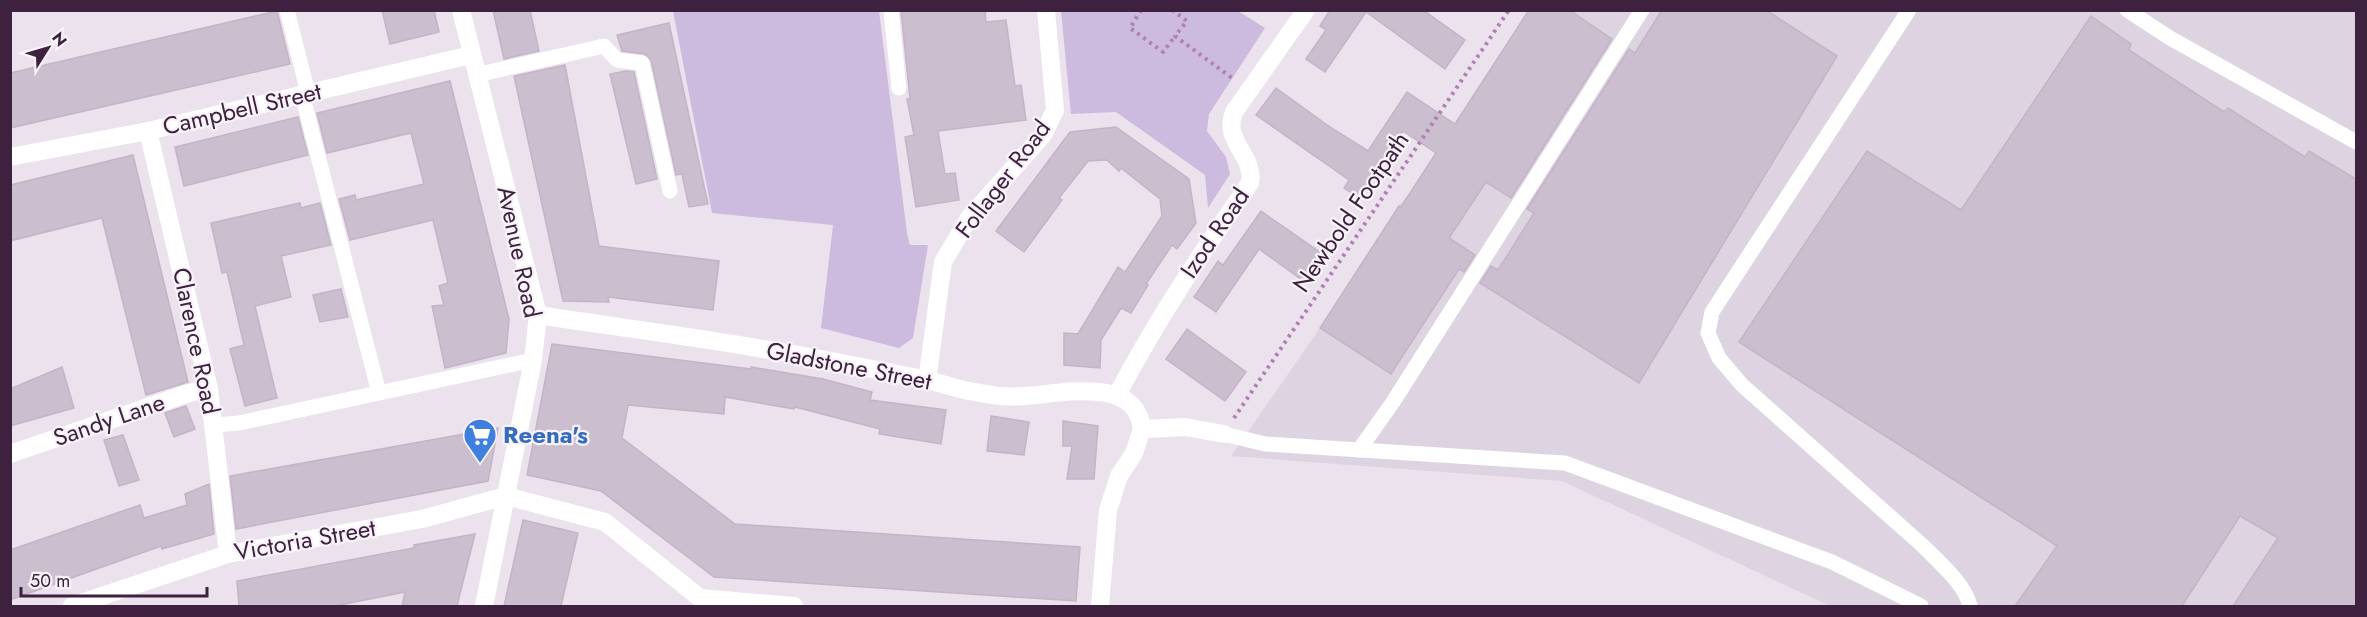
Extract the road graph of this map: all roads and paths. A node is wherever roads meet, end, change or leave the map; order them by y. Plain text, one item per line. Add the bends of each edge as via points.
1 (287, 10) edge
2 (461, 10) edge
3 (891, 10) edge
4 (1046, 10) edge
5 (1141, 10) edge
6 (1172, 10) edge
7 (1306, 10) edge
8 (1509, 10) edge
9 (1642, 10) edge
10 (1909, 10) edge
11 (2127, 10) edge
12 (1176, 36) junction
13 (471, 54) junction
14 (476, 75) junction
15 (899, 88) dead end
16 (1249, 90) junction
17 (305, 94) junction
18 (148, 131) junction
19 (2356, 142) edge
20 (10, 157) edge
21 (670, 191) dead end
22 (538, 315) junction
23 (532, 360) junction
24 (927, 381) junction
25 (209, 389) junction
26 (379, 393) junction
27 (1117, 396) junction
28 (214, 425) junction
29 (1142, 429) junction
30 (1224, 434) junction
31 (1359, 450) junction
32 (10, 454) edge
33 (506, 496) junction
34 (228, 554) junction
35 (72, 606) edge
36 (484, 606) edge
37 (794, 606) edge
38 (1100, 606) edge
39 (1921, 606) edge
40 (1970, 606) edge

1 - 17 lane
2 - 13 street, Avenue Road
3 - 15 lane
4 - 24 street, Follager Road via 1054,110 1042,135 969,218 943,262
5 - 12 path via 1130,28 1163,51
6 - 12 path via 1187,21
7 - 16 street, Izod Road
8 - 30 path, Newbold Footpath
9 - 31 lane
10 - 40 lane via 1712,312 1708,333 1719,358 1742,385 1922,545 1949,573
11 - 19 lane
12 - 16 path
13 - 14 street, Avenue Road
13 - 17 street, Campbell Street
14 - 21 lane via 604,46 617,60 642,63
14 - 22 street, Avenue Road
16 - 27 street, Izod Road via 1229,123 1252,172 1250,183 1187,273
17 - 18 street, Campbell Street
17 - 26 lane
18 - 20 street, Campbell Street
18 - 25 street, Clarence Road
22 - 23 street, Avenue Road
22 - 24 street, Gladstone Street via 776,351
23 - 26 lane
23 - 33 street, Avenue Road
24 - 27 street, Gladstone Street via 980,393 1022,396 1091,391
25 - 28 street, Clarence Road
25 - 32 street, Sandy Lane
26 - 28 lane
27 - 29 street via 1134,409
28 - 34 street, Clarence Road
29 - 30 street via 1185,427
29 - 38 street via 1134,453 1119,476 1108,510
30 - 31 lane via 1265,444
31 - 39 lane via 1565,463 1832,562
33 - 34 street, Victoria Street via 422,519
33 - 36 street, Avenue Road
33 - 37 street via 605,522 700,598
34 - 35 street, Victoria Street

